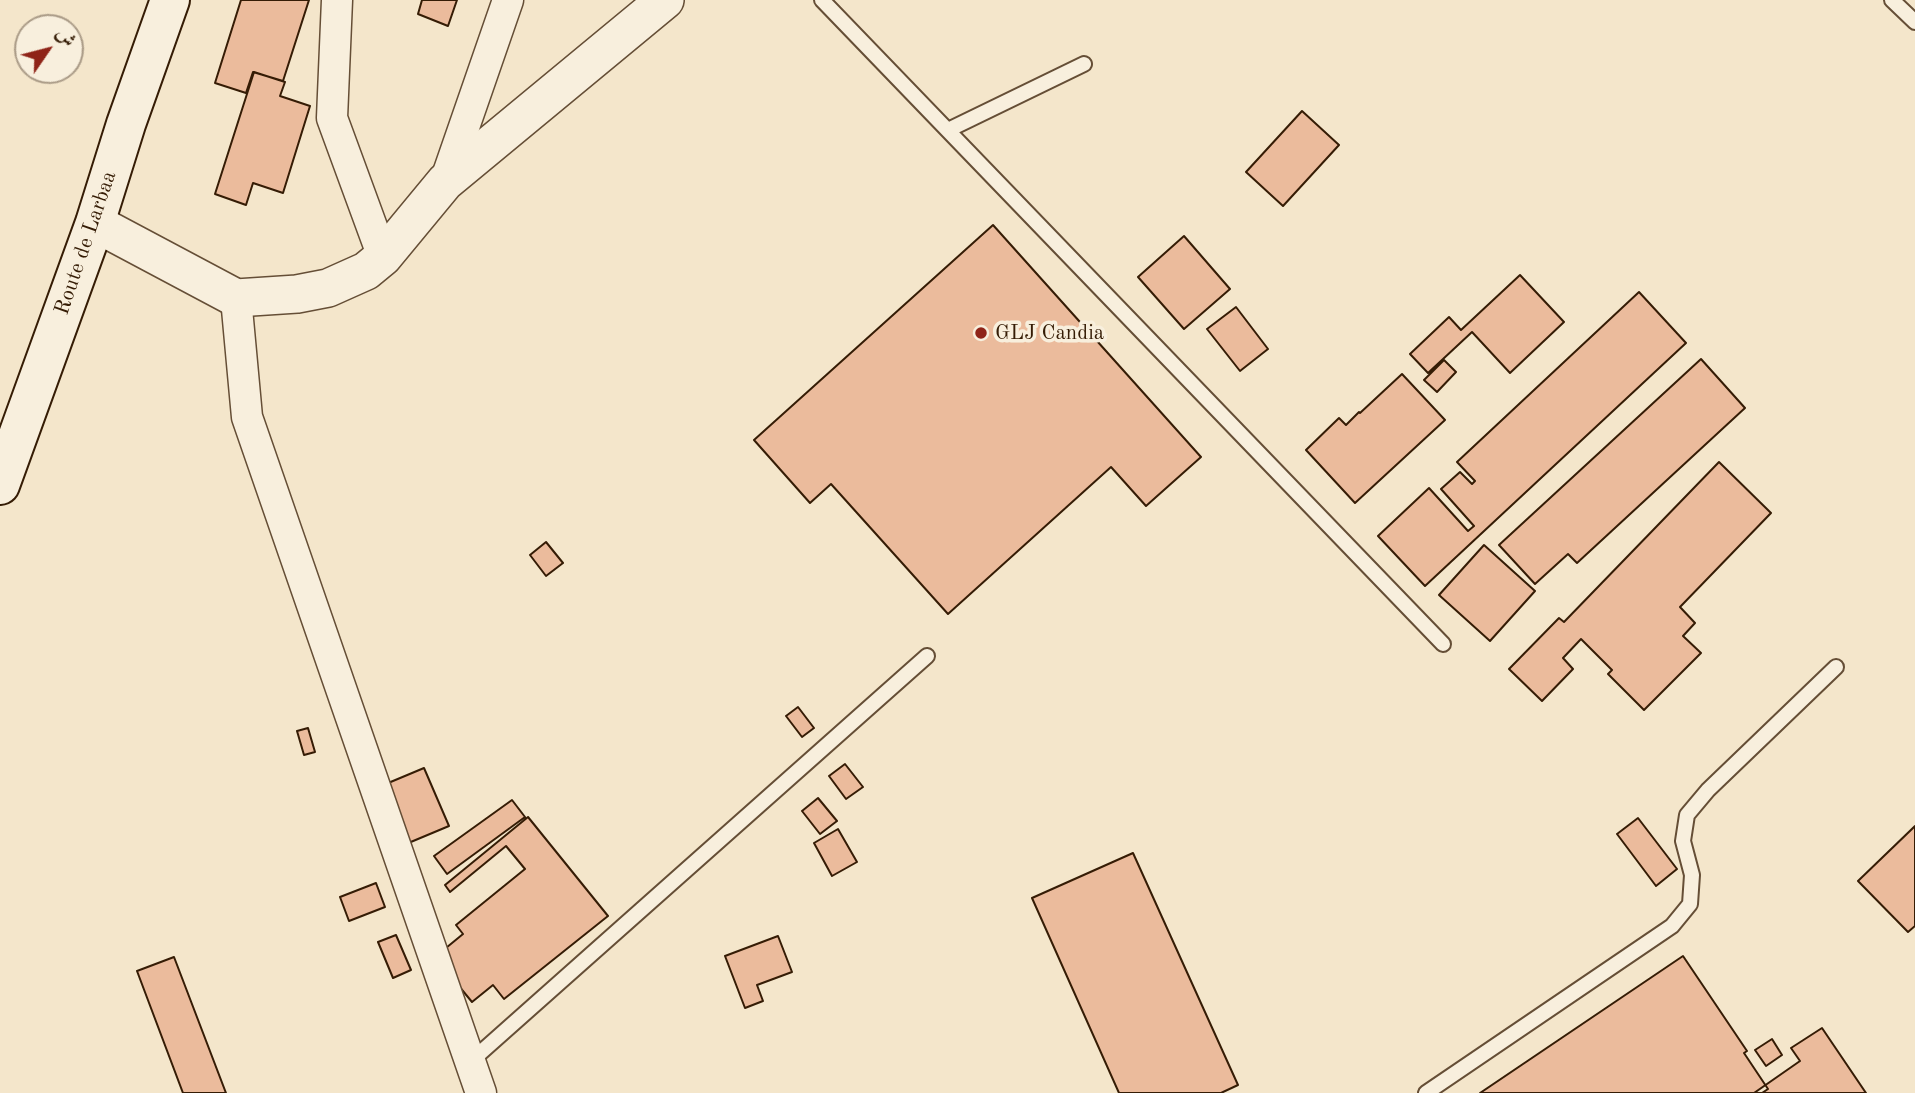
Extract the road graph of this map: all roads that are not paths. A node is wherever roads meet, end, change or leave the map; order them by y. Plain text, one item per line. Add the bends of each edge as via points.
1 (170, 0) edge
2 (337, 0) edge
3 (508, 0) edge
4 (666, 0) edge
5 (822, 0) edge
6 (1892, 0) edge
7 (1915, 22) edge
8 (1084, 64) dead end
9 (948, 131) junction
10 (445, 182) junction
11 (95, 223) junction
12 (383, 257) junction
13 (236, 298) junction
14 (0, 485) edge
15 (1443, 644) dead end
16 (927, 656) dead end
17 (1836, 667) dead end
18 (470, 1062) junction
19 (481, 1093) edge
20 (1426, 1093) edge

1 - 11 main road, Route de Larbaa
2 - 12 street via 332,118
3 - 10 street
4 - 10 street
5 - 9 lane
6 - 7 lane
8 - 9 lane
9 - 15 lane
10 - 12 street
11 - 13 street
11 - 14 main road, Route de Larbaa
12 - 13 street via 366,271 328,288
13 - 18 street via 247,417
16 - 18 lane
17 - 20 lane via 1687,815 1683,841 1692,875 1690,904 1672,926
18 - 19 street

